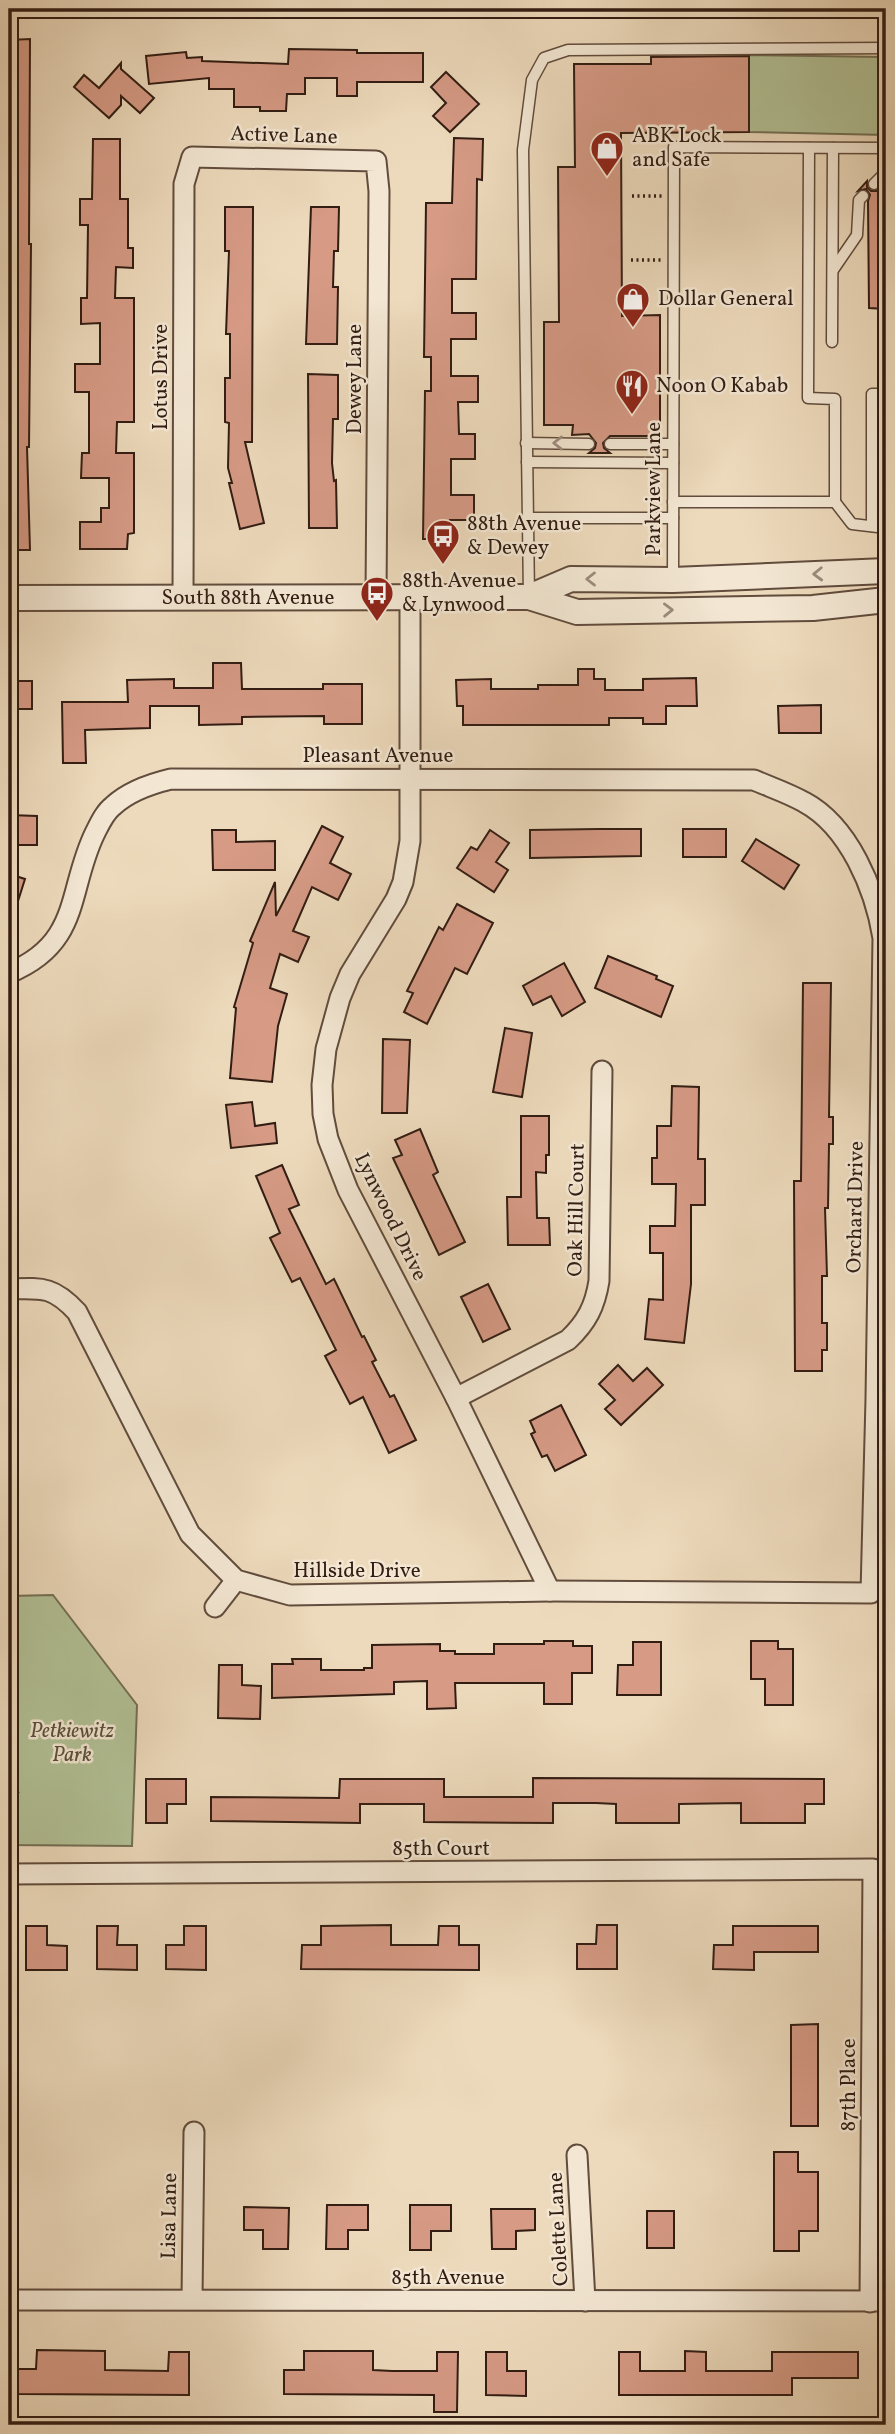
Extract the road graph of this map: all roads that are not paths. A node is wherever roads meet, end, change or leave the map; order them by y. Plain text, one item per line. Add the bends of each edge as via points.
1 (886, 48) edge
2 (810, 148) junction
3 (833, 148) junction
4 (886, 148) edge
5 (192, 157) joint
6 (376, 161) joint
7 (886, 172) edge
8 (874, 184) dead end
9 (863, 196) dead end
10 (832, 271) junction
11 (832, 342) dead end
12 (886, 394) edge
13 (526, 443) junction
14 (589, 444) dead end
15 (610, 444) dead end
16 (673, 444) junction
17 (527, 462) junction
18 (673, 463) junction
19 (673, 502) junction
20 (835, 502) junction
21 (528, 518) junction
22 (673, 518) junction
23 (872, 526) junction
24 (886, 528) edge
25 (886, 571) edge
26 (673, 580) junction
27 (376, 597) junction
28 (410, 597) junction
29 (529, 597) junction
30 (9, 598) edge
31 (183, 598) junction
32 (886, 600) edge
33 (410, 778) junction
34 (839, 831) joint
35 (9, 973) edge
36 (602, 1071) dead end
37 (9, 1289) edge
38 (456, 1398) junction
39 (881, 1399) edge
40 (236, 1580) junction
41 (550, 1591) junction
42 (871, 1594) joint
43 (215, 1607) dead end
44 (873, 1869) joint
45 (9, 1874) edge
46 (194, 2133) dead end
47 (577, 2155) dead end
48 (192, 2299) junction
49 (9, 2300) edge
50 (585, 2301) junction
51 (878, 2301) edge

1 - 13 lane via 568,50 544,58 532,80 523,150
2 - 3 lane
2 - 16 lane, Parkview Lane via 674,147
2 - 20 lane via 808,398 835,398
3 - 4 lane
3 - 10 lane
5 - 6 street, Active Lane
5 - 31 street, Lotus Drive via 184,184
6 - 27 street, Dewey Lane
7 - 8 lane
9 - 10 lane via 858,235
10 - 11 lane
12 - 23 lane via 872,394
14 -> 13 lane
13 - 17 lane
15 - 16 lane
16 - 18 lane, Parkview Lane
17 - 18 lane
17 - 21 lane
18 - 19 lane, Parkview Lane
19 - 20 lane
19 - 22 lane, Parkview Lane
20 - 23 lane via 852,524
21 - 22 lane
21 - 29 lane
22 - 26 lane, Parkview Lane
23 - 24 lane
25 -> 26 street, South 88th Avenue
26 -> 29 street, South 88th Avenue via 571,579
27 - 28 street, South 88th Avenue
27 - 31 street, South 88th Avenue
28 - 29 street, South 88th Avenue
28 - 33 street, Lynwood Drive
29 -> 32 street, South 88th Avenue via 577,612 813,608
30 - 31 street, South 88th Avenue
33 - 34 street, Pleasant Avenue via 754,780 806,803
33 - 35 street, Pleasant Avenue via 171,779 149,784 111,806 88,848 71,912 57,936 41,954
33 - 38 street, Lynwood Drive via 410,841 403,882 340,998 326,1049 323,1114 348,1190
34 - 39 street, Orchard Drive via 870,886 883,938
36 - 38 street, Oak Hill Court via 599,1280 591,1314 568,1340
37 - 40 street, Hillside Drive via 41,1289 62,1296 77,1312 190,1534
38 - 41 street, Lynwood Drive
39 - 42 street, Orchard Drive
40 - 41 street, Hillside Drive via 290,1595
40 - 43 street
41 - 42 street, Hillside Drive
44 - 45 street, 85th Court
44 - 51 street, 87th Place
46 - 48 street, Lisa Lane
47 - 50 street, Colette Lane
48 - 49 street, 85th Avenue
48 - 50 street, 85th Avenue
50 - 51 street, 85th Avenue

